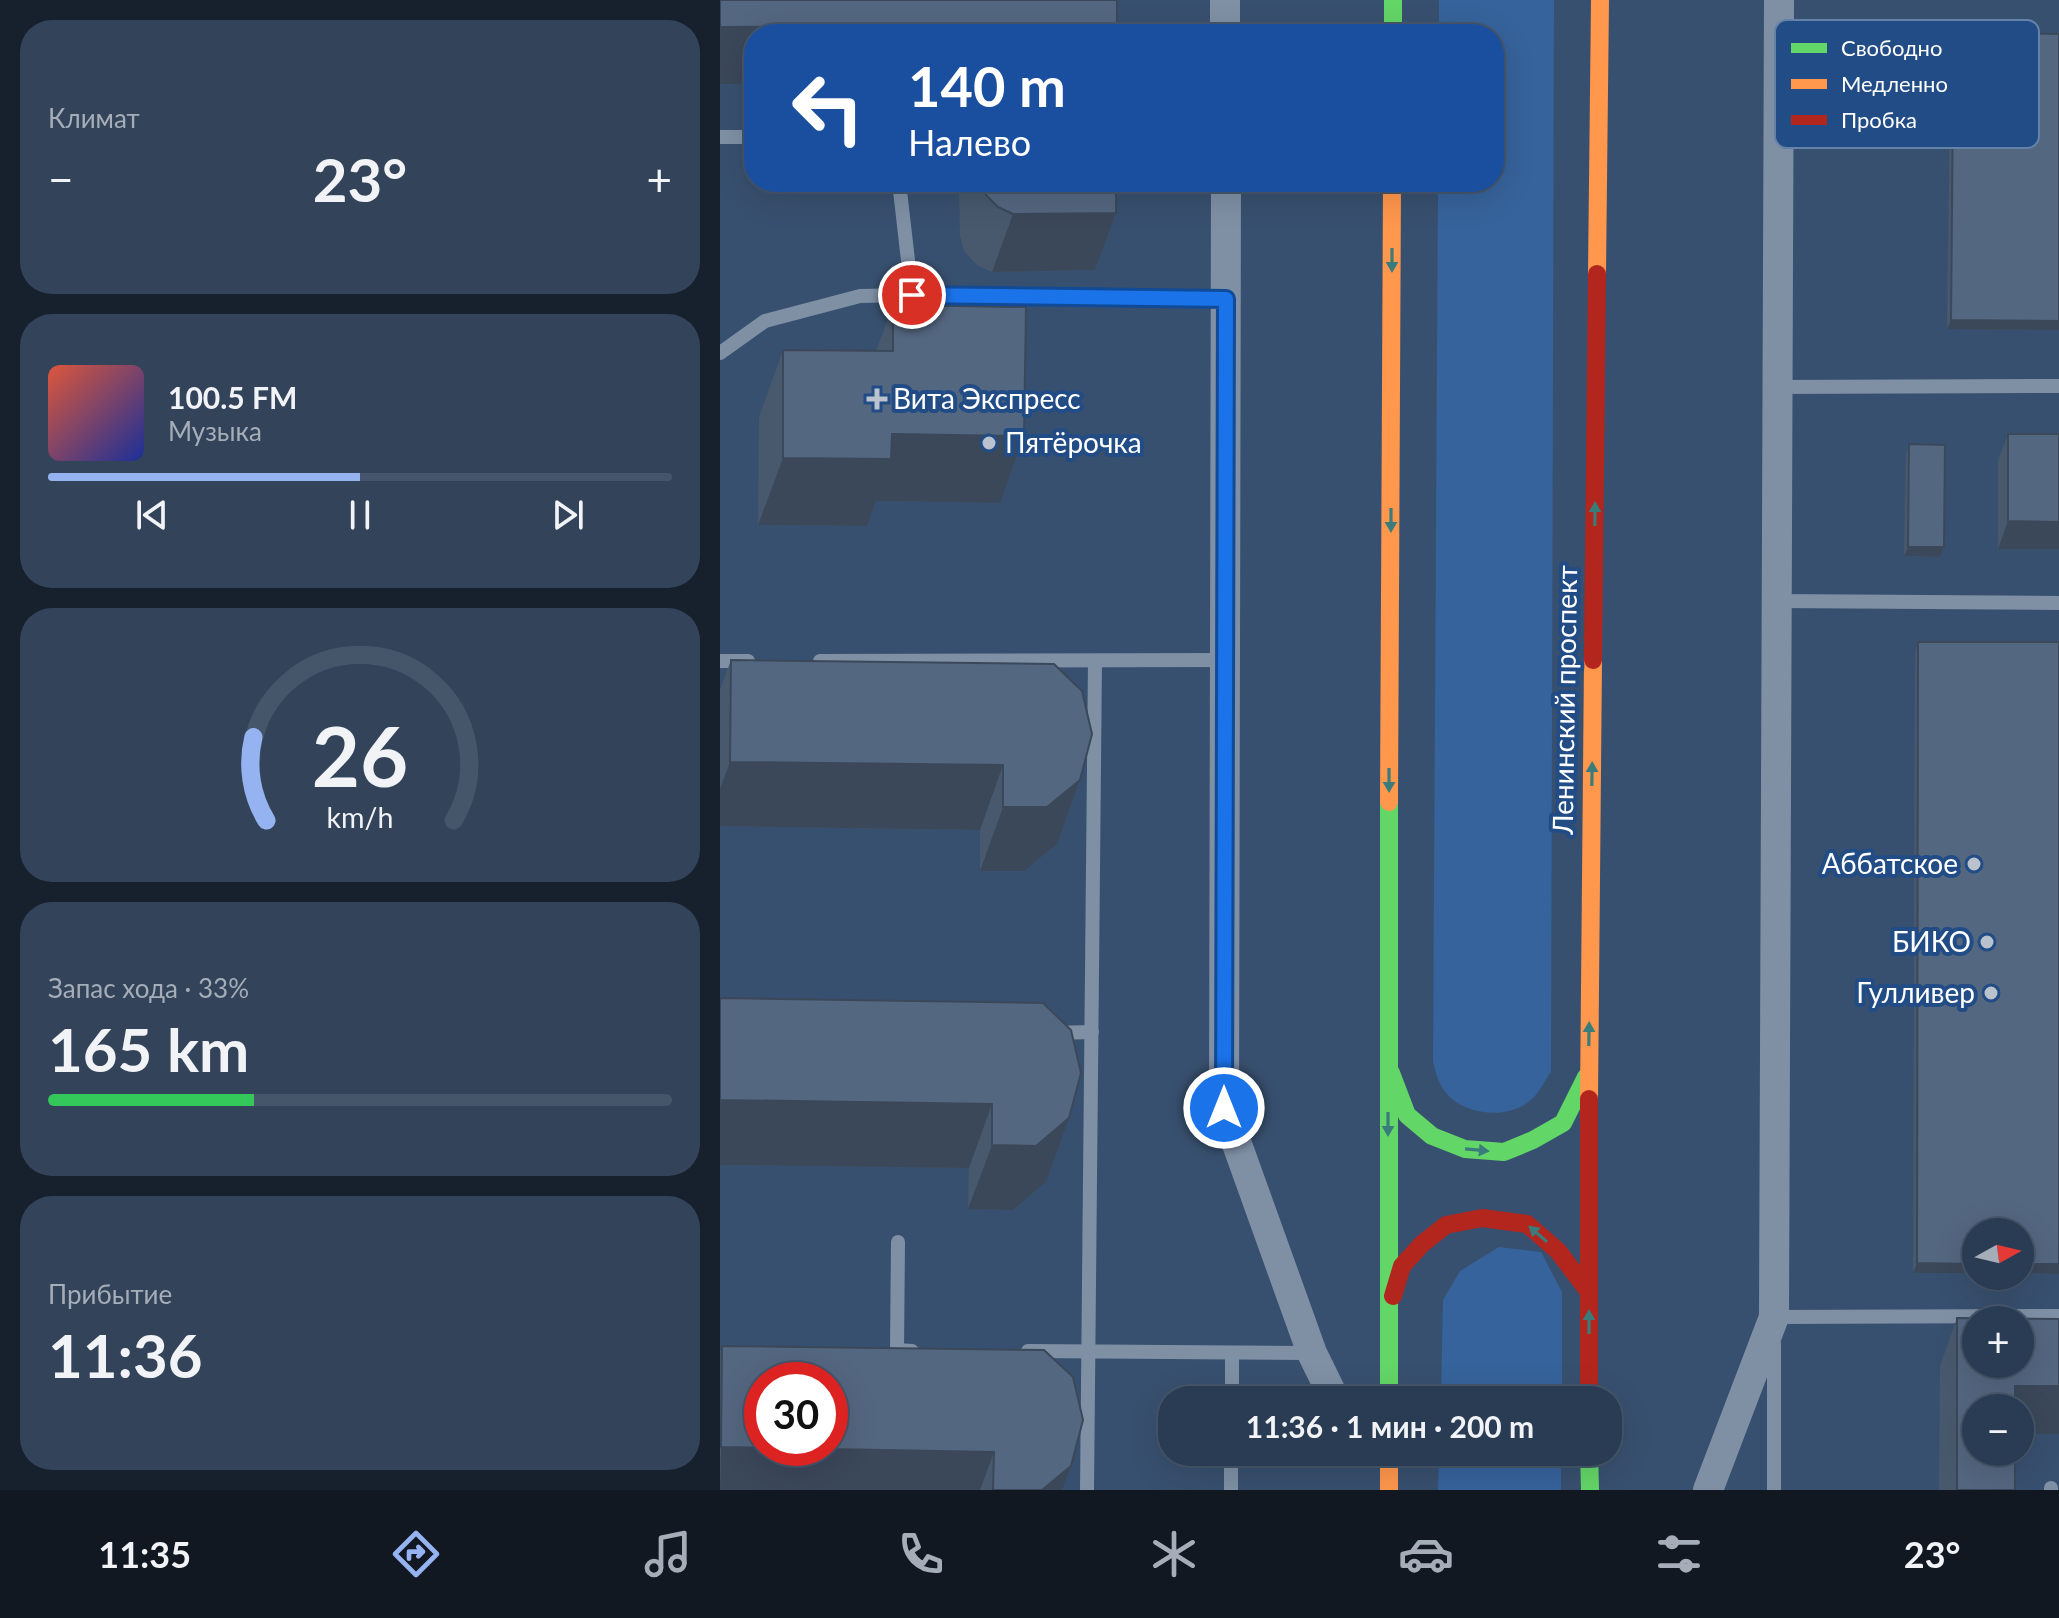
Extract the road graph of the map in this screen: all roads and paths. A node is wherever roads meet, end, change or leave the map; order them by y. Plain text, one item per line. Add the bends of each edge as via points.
1 (1225, 0) edge
2 (1393, 0) edge
3 (1600, 0) edge
4 (1779, 0) edge
5 (1779, 20) edge
6 (1225, 24) edge
7 (1393, 24) edge
8 (720, 137) edge
9 (744, 137) edge
10 (1779, 148) edge
11 (900, 192) edge
12 (1226, 192) edge
13 (1392, 192) edge
14 (912, 295) junction
15 (1226, 299) junction
16 (720, 353) edge
17 (2059, 386) edge
18 (1778, 387) junction
19 (1775, 601) junction
20 (2059, 603) edge
21 (1225, 660) junction
22 (720, 661) edge
23 (767, 661) edge
24 (798, 661) edge
25 (1095, 661) junction
26 (1092, 1032) junction
27 (1030, 1033) edge
28 (1388, 1065) junction
29 (1589, 1070) junction
30 (898, 1242) dead end
31 (1589, 1292) junction
32 (1389, 1310) junction
33 (2059, 1316) edge
34 (1774, 1317) junction
35 (929, 1351) edge
36 (1009, 1351) edge
37 (1089, 1351) junction
38 (1232, 1353) junction
39 (1312, 1353) junction
40 (1232, 1386) edge
41 (1328, 1386) edge
42 (1389, 1386) edge
43 (1589, 1386) edge
44 (1231, 1466) edge
45 (1374, 1466) edge
46 (1389, 1466) edge
47 (1589, 1466) edge
48 (1390, 1489) edge
49 (1087, 1490) edge
50 (1231, 1490) edge
51 (1590, 1490) edge
52 (1708, 1490) edge
53 (1774, 1490) edge

1 - 6 street
2 - 7 main road
29 -> 3 main road, Ленинский проспект
4 - 5 street
8 - 9 lane
10 - 18 street
11 - 14 lane
12 - 15 street
13 -> 28 main road
14 - 15 lane
14 - 16 lane via 860,296 765,321
15 - 21 street
17 - 18 lane
18 - 19 street
19 - 20 lane
19 - 34 street
21 - 25 lane
21 - 39 street via 1224,1108
22 - 23 lane
24 - 25 lane
25 - 26 lane
26 - 27 lane
26 - 37 lane
28 -> 29 main road via 1407,1115 1432,1136 1465,1149 1504,1152 1563,1123
28 -> 32 main road
29 - 31 main road, Ленинский проспект
30 - 35 lane via 897,1350
31 -> 32 main road via 1558,1251 1527,1224 1482,1218 1446,1225 1422,1244 1402,1266
43 -> 31 main road, Ленинский проспект
32 - 42 main road
33 - 34 lane
34 - 52 street
34 - 53 lane
36 - 37 lane
37 - 38 lane
37 - 49 lane
38 - 39 lane
38 - 40 lane
39 - 41 street
44 - 50 lane
45 - 48 street
46 - 48 main road
47 - 51 main road

